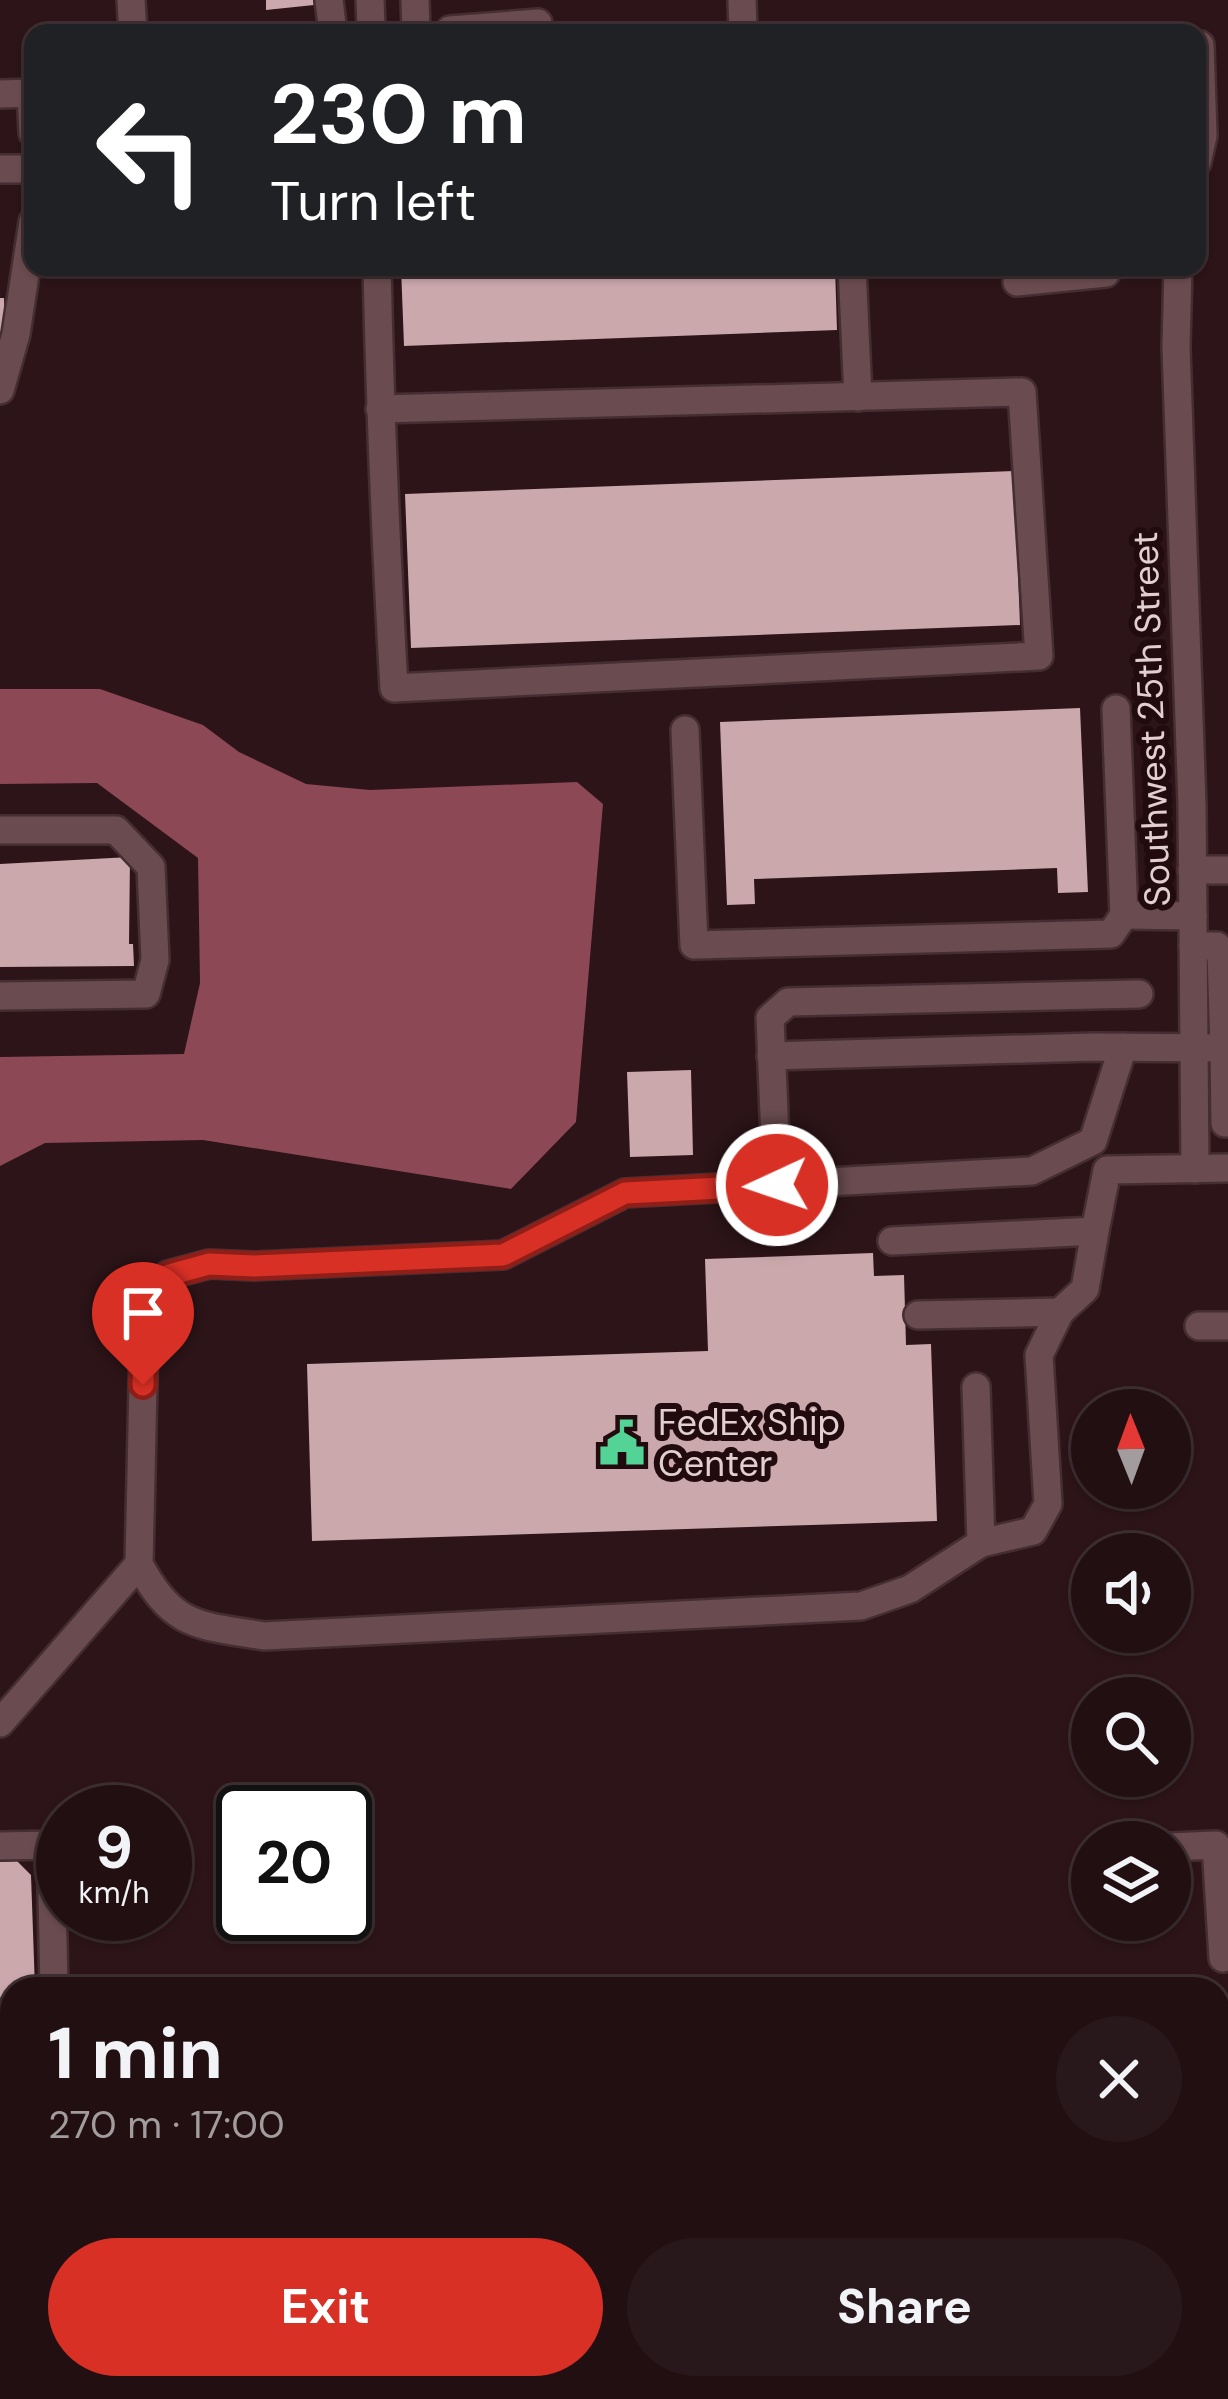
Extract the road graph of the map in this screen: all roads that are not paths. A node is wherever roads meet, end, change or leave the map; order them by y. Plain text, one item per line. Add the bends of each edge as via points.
1 (537, 19) edge
2 (497, 24) edge
3 (1208, 45) edge
4 (1206, 81) edge
5 (25, 276) edge
6 (376, 276) edge
7 (852, 276) edge
8 (1076, 276) edge
9 (1178, 276) edge
10 (1017, 282) dead end
11 (0, 390) edge
12 (859, 397) junction
13 (380, 409) junction
14 (1116, 709) dead end
15 (685, 730) dead end
16 (0, 830) edge
17 (1192, 870) junction
18 (1228, 870) edge
19 (1124, 915) junction
20 (1193, 916) junction
21 (1193, 946) junction
22 (1139, 994) dead end
23 (0, 996) edge
24 (1123, 1047) junction
25 (1194, 1048) junction
26 (1224, 1048) junction
27 (772, 1056) junction
28 (1225, 1123) dead end
29 (1228, 1168) edge
30 (1195, 1169) junction
31 (777, 1185) junction
32 (1095, 1231) junction
33 (892, 1240) dead end
34 (1060, 1312) junction
35 (918, 1316) dead end
36 (1228, 1325) edge
37 (1199, 1326) dead end
38 (976, 1387) dead end
39 (981, 1544) junction
40 (139, 1564) junction
41 (0, 1723) edge
42 (0, 1846) edge
43 (1191, 1846) edge
44 (1222, 1958) dead end
45 (54, 1977) edge

1 - 2 street
3 - 4 street
5 - 11 street
6 - 13 street
7 - 12 street
8 - 10 street
9 - 17 street, Southwest 25th Street
12 - 13 street
12 - 13 street via 1022,392 1039,656 394,688
14 - 19 street
15 - 19 street via 694,945 1111,934
16 - 23 street via 116,830 151,868 155,960 146,994
17 - 18 street
17 - 20 street, Southwest 25th Street
19 - 20 street
20 - 21 street, Southwest 25th Street
21 - 25 street, Southwest 25th Street
21 - 26 street via 1221,952
22 - 27 street via 788,1002 770,1018
24 - 25 street
24 - 27 street
24 - 31 street via 1093,1142 1032,1171
25 - 26 street
25 - 30 street, Southwest 25th Street
26 - 28 street
27 - 31 street
29 - 30 street
30 - 32 street via 1107,1170
31 - 40 street via 625,1193 503,1255 209,1264 169,1275 145,1295
32 - 33 street
32 - 34 street via 1085,1289
34 - 35 street
34 - 39 street via 1039,1355 1048,1504 1034,1531
36 - 37 street
38 - 39 street
39 - 40 street via 910,1589 861,1606 264,1636 195,1624 157,1598
40 - 41 street
42 - 45 street via 51,1845
43 - 44 street via 1216,1845

